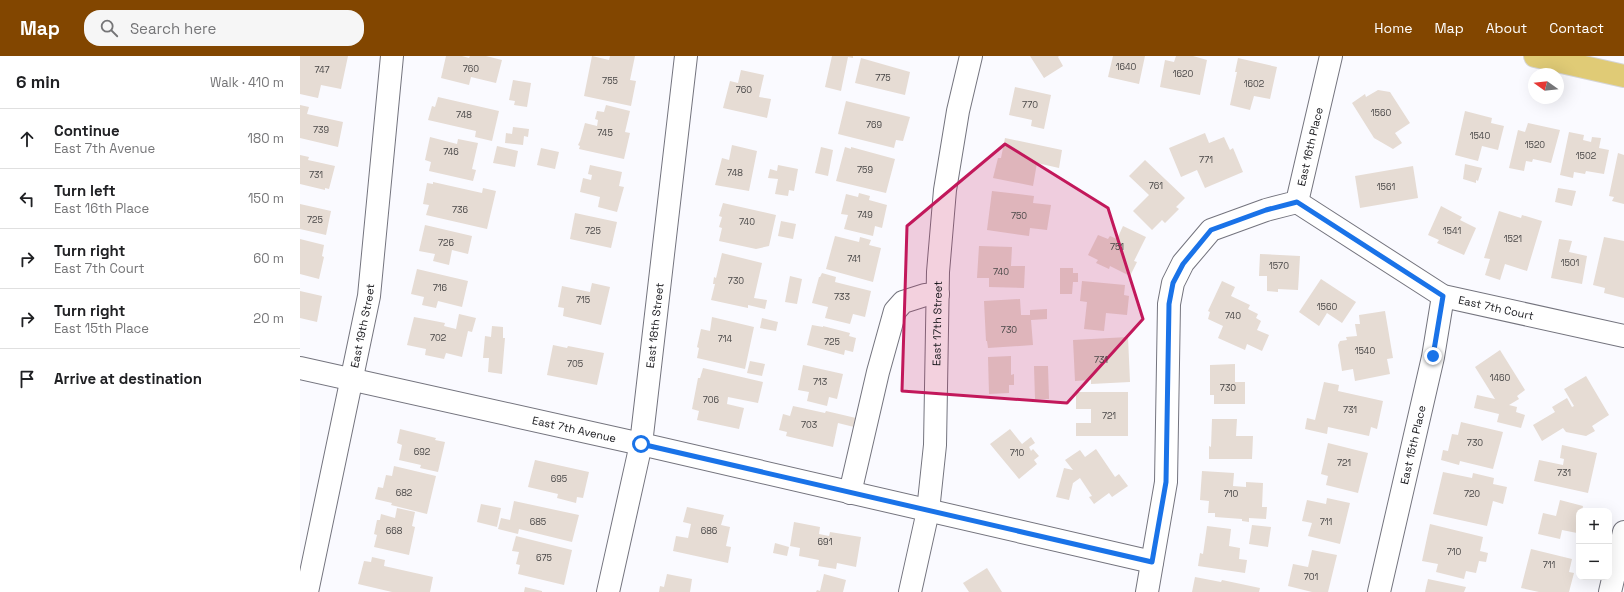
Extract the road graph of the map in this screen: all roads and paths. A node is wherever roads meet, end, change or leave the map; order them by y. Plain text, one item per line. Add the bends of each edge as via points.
1 (392, 56) edge
2 (686, 56) edge
3 (971, 56) edge
4 (1331, 56) edge
5 (1535, 56) edge
6 (1624, 76) edge
7 (1297, 202) junction
8 (938, 294) junction
9 (1443, 296) junction
10 (1624, 336) edge
11 (300, 368) edge
12 (352, 380) junction
13 (641, 444) junction
14 (850, 493) junction
15 (928, 511) junction
16 (1624, 532) edge
17 (1152, 562) junction
18 (307, 592) edge
19 (608, 592) edge
20 (910, 592) edge
21 (1148, 592) edge
22 (1379, 592) edge
23 (1610, 592) edge

1 - 12 street, East 19th Street via 369,296
2 - 13 street, East 18th Street
3 - 8 street, East 17th Street via 958,111 945,190
4 - 7 street, East 16th Place
5 - 6 main road
7 - 9 street, East 7th Court
7 - 17 street via 1211,230 1183,264 1173,283 1168,311 1166,482
8 - 14 street via 902,302 895,311
8 - 15 street, East 17th Street via 935,445
9 - 10 street, East 7th Court
9 - 22 street, East 15th Place via 1433,356
11 - 12 street, East 7th Avenue
12 - 13 street, East 7th Avenue
12 - 18 street, East 19th Street
13 - 14 street, East 7th Avenue
13 - 19 street, East 18th Street
14 - 15 street, East 7th Avenue
15 - 17 street, East 7th Avenue
15 - 20 street, East 17th Street
16 - 23 street
17 - 21 street

